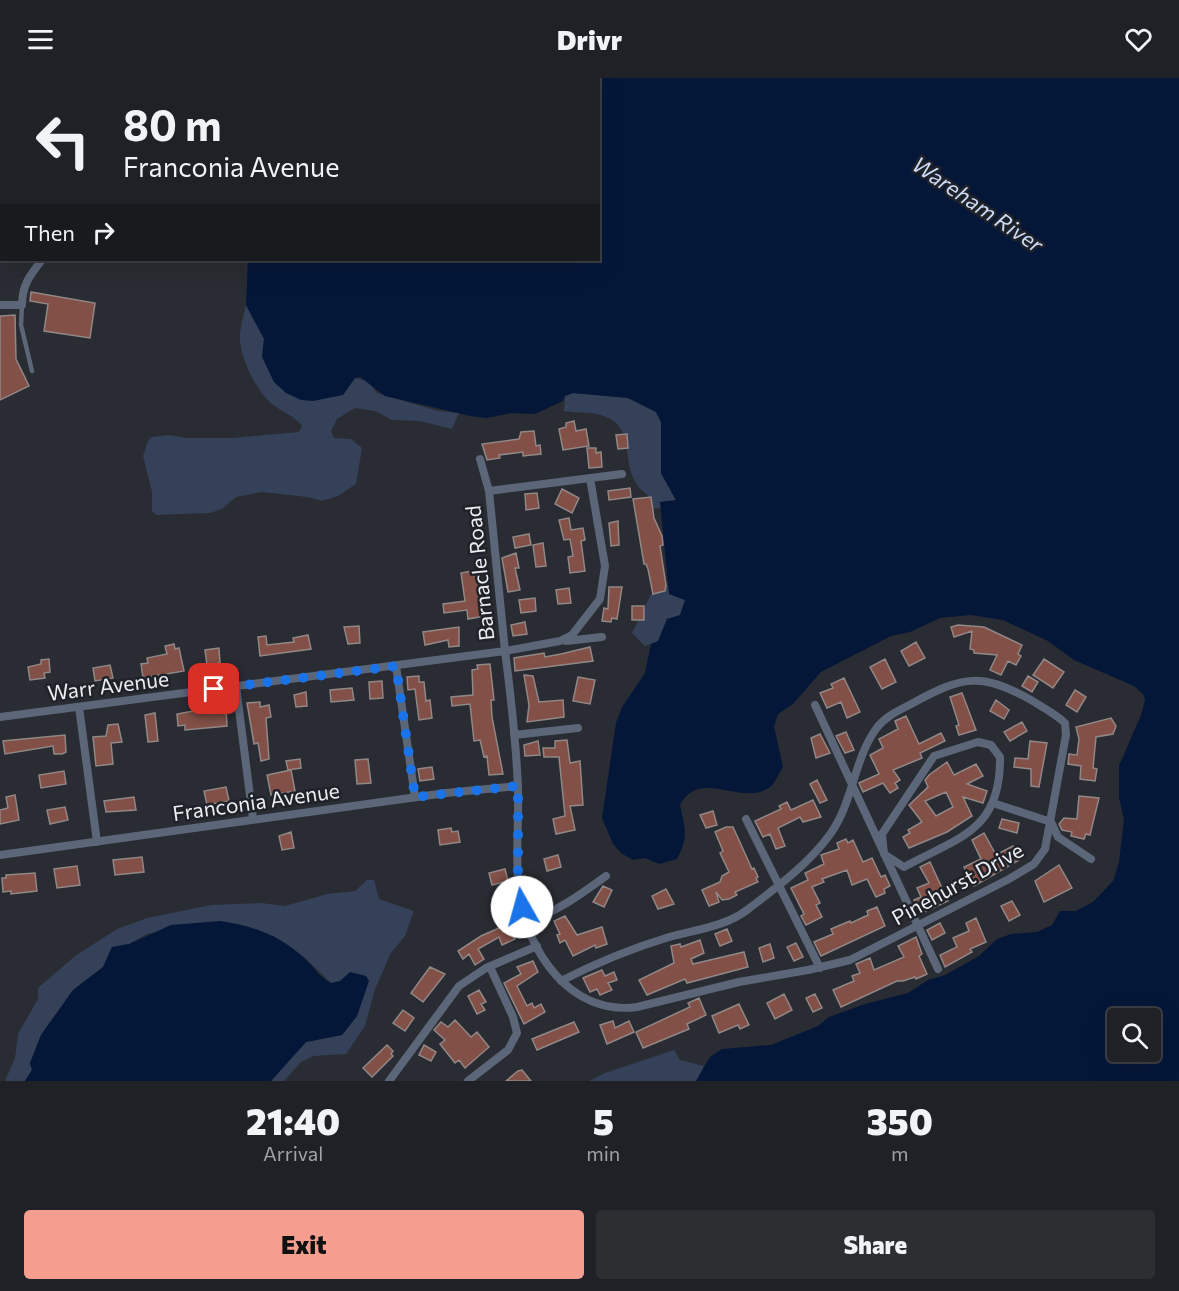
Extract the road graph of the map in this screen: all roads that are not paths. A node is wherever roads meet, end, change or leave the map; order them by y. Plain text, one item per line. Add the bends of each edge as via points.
1 (41, 261) edge
2 (0, 305) edge
3 (22, 305) junction
4 (32, 371) dead end
5 (480, 459) dead end
6 (622, 474) dead end
7 (590, 478) junction
8 (489, 491) junction
9 (602, 637) dead end
10 (560, 641) junction
11 (505, 651) junction
12 (396, 666) junction
13 (236, 686) junction
14 (815, 705) dead end
15 (79, 707) junction
16 (0, 717) edge
17 (578, 728) dead end
18 (514, 735) junction
19 (518, 786) junction
20 (852, 786) junction
21 (415, 797) junction
22 (993, 803) junction
23 (253, 819) junction
24 (746, 819) dead end
25 (1051, 822) junction
26 (97, 842) junction
27 (884, 854) junction
28 (0, 855) edge
29 (1090, 859) dead end
30 (606, 876) dead end
31 (779, 884) junction
32 (526, 921) junction
33 (918, 926) junction
34 (537, 946) junction
35 (490, 967) junction
36 (820, 968) junction
37 (938, 969) dead end
38 (561, 981) junction
39 (389, 1081) edge
40 (468, 1081) edge

1 - 3 street via 25,283
2 - 3 street
3 - 4 lane via 21,325
5 - 8 street, Barnacle Road
6 - 7 street
7 - 8 street
7 - 10 street via 604,581 600,599 591,613 577,631
8 - 11 street, Barnacle Road
9 - 10 street
10 - 11 street
11 - 12 street, Warr Avenue
11 - 18 street, Pinehurst Drive
12 - 13 street, Warr Avenue
12 - 21 street
13 - 15 street, Warr Avenue
13 - 23 street
14 - 20 street
15 - 16 street, Warr Avenue
15 - 26 street
17 - 18 street
18 - 19 street, Pinehurst Drive
19 - 21 street, Franconia Avenue
19 - 32 street, Pinehurst Drive via 518,880
20 - 25 street, Pinehurst Drive via 871,738 885,719 937,690 984,680 1027,698 1064,723 1065,749
20 - 27 street
20 - 31 street, Pinehurst Drive via 843,813 826,840
21 - 23 street, Franconia Avenue
22 - 25 street
22 - 27 street via 980,824 904,867
22 - 27 street via 1000,761 996,751 978,742 942,751 923,770 882,834
23 - 26 street, Franconia Avenue
24 - 31 street
25 - 29 street via 1058,837
25 - 33 street, Pinehurst Drive via 1045,849 1034,864
26 - 28 street, Franconia Avenue
27 - 33 street
30 - 32 street via 578,897
31 - 36 street
31 - 38 street, Pinehurst Drive via 736,917 627,951
32 - 34 street, Pinehurst Drive
33 - 36 street, Pinehurst Drive via 850,960
33 - 37 street
34 - 35 street
34 - 38 street, Pinehurst Drive
35 - 39 street via 452,993
35 - 40 street via 518,1033 508,1050
36 - 38 street, Pinehurst Drive via 625,1009 591,1003

